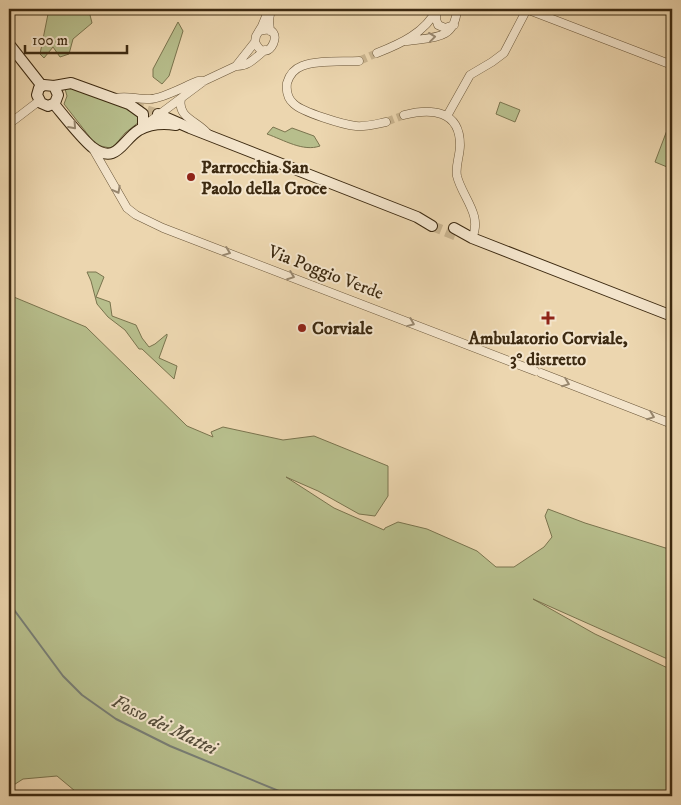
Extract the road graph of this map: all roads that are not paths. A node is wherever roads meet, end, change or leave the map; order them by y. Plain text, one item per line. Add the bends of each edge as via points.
1 (270, 9) edge
2 (437, 9) edge
3 (457, 9) edge
4 (526, 9) edge
5 (454, 25) junction
6 (260, 31) junction
7 (270, 31) junction
8 (405, 41) junction
9 (255, 42) junction
10 (9, 44) edge
11 (265, 50) junction
12 (377, 54) tunnel mouth
13 (359, 61) tunnel mouth
14 (672, 64) edge
15 (236, 66) junction
16 (204, 81) junction
17 (42, 86) junction
18 (54, 86) junction
19 (114, 98) junction
20 (181, 99) junction
21 (39, 101) junction
22 (54, 104) junction
23 (158, 114) junction
24 (404, 115) tunnel mouth
25 (447, 116) junction
26 (386, 122) tunnel mouth
27 (9, 124) edge
28 (141, 128) junction
29 (190, 128) junction
30 (209, 136) junction
31 (92, 147) junction
32 (430, 222) tunnel mouth
33 (462, 235) joint
34 (672, 316) edge
35 (672, 424) edge

1 - 6 street
1 - 7 street
2 - 5 street via 438,25 445,28
2 - 8 street via 424,27
3 - 5 street
4 - 14 street
4 - 25 street via 504,53 470,75
8 -> 5 street via 444,35
6 - 7 street
6 - 9 street
7 - 11 street via 275,42
8 - 12 street
9 - 11 street via 258,48
9 - 15 street
10 - 17 street
11 - 15 street via 252,61
13 - 26 street via 301,66 290,77 288,95 300,109 343,123 368,126
15 - 16 street
16 - 19 street via 157,99
16 - 20 street
17 - 18 street
17 - 21 street via 38,93
18 - 19 street via 70,82
18 - 22 street via 58,95
19 - 28 street via 143,114
20 - 23 street
20 - 30 street via 182,113
21 - 22 street via 46,106
21 - 27 street
22 -> 31 street
23 - 28 street
23 - 29 street
24 - 25 street via 428,111
25 - 33 street via 457,128 458,177 474,212 476,226
28 - 29 street via 162,124
28 - 31 street via 113,154
29 - 30 street
30 - 32 street
31 -> 35 street, Via Poggio Verde via 125,205 133,213 163,228
33 - 34 street

